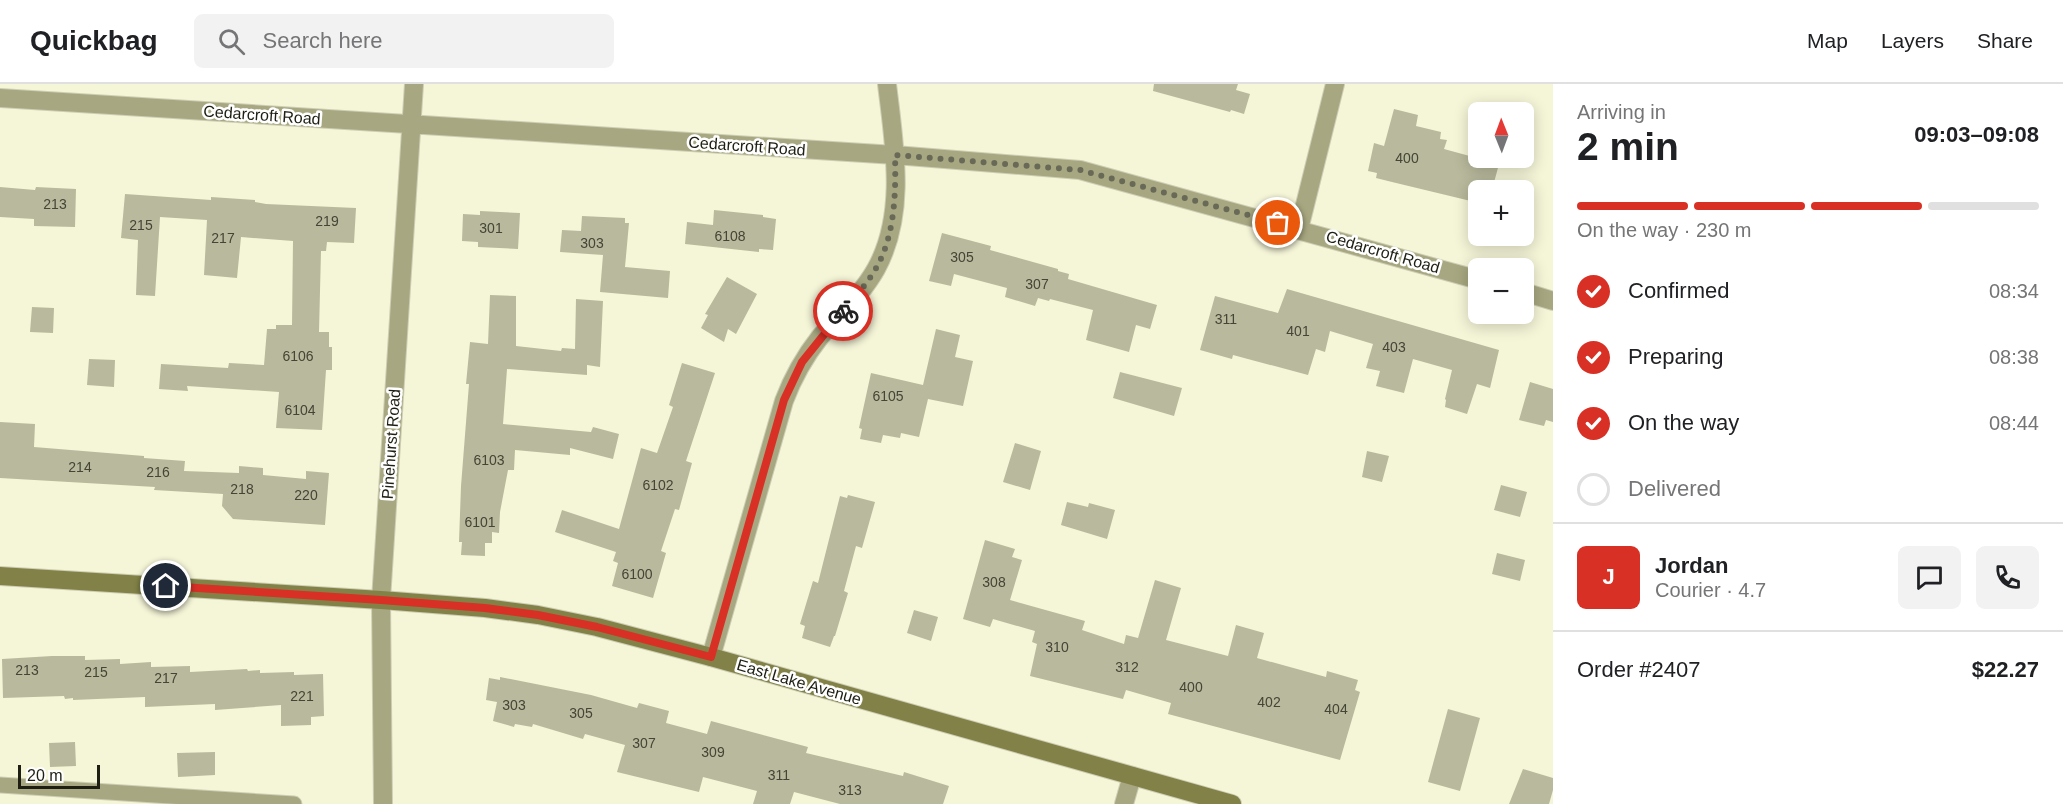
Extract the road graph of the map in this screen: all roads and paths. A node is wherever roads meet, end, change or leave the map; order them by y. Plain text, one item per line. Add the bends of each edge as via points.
1 (414, 84) edge
2 (887, 84) edge
3 (1335, 84) edge
4 (0, 98) edge
5 (412, 124) junction
6 (895, 155) junction
7 (1299, 229) junction
8 (1468, 277) edge
9 (1534, 295) edge
10 (1553, 301) edge
11 (0, 576) edge
12 (381, 600) junction
13 (711, 657) junction
14 (1132, 776) junction
15 (0, 786) edge
16 (294, 804) edge
17 (383, 804) edge
18 (1124, 804) edge
19 (1232, 804) edge

1 - 5 street, Pinehurst Road
2 - 6 street
3 - 7 street
4 - 5 street, Cedarcroft Road
5 - 6 street, Cedarcroft Road
5 - 12 street, Pinehurst Road
6 - 7 street, Cedarcroft Road via 1080,170
6 - 13 street via 894,209 887,239 876,269 802,362 784,400
7 - 8 street, Cedarcroft Road
9 - 10 street
11 - 12 street, East Lake Avenue
12 - 13 street, East Lake Avenue via 538,615
12 - 17 street, Pinehurst Road
13 - 14 street, East Lake Avenue
14 - 18 street
14 - 19 street, East Lake Avenue
15 - 16 lane

